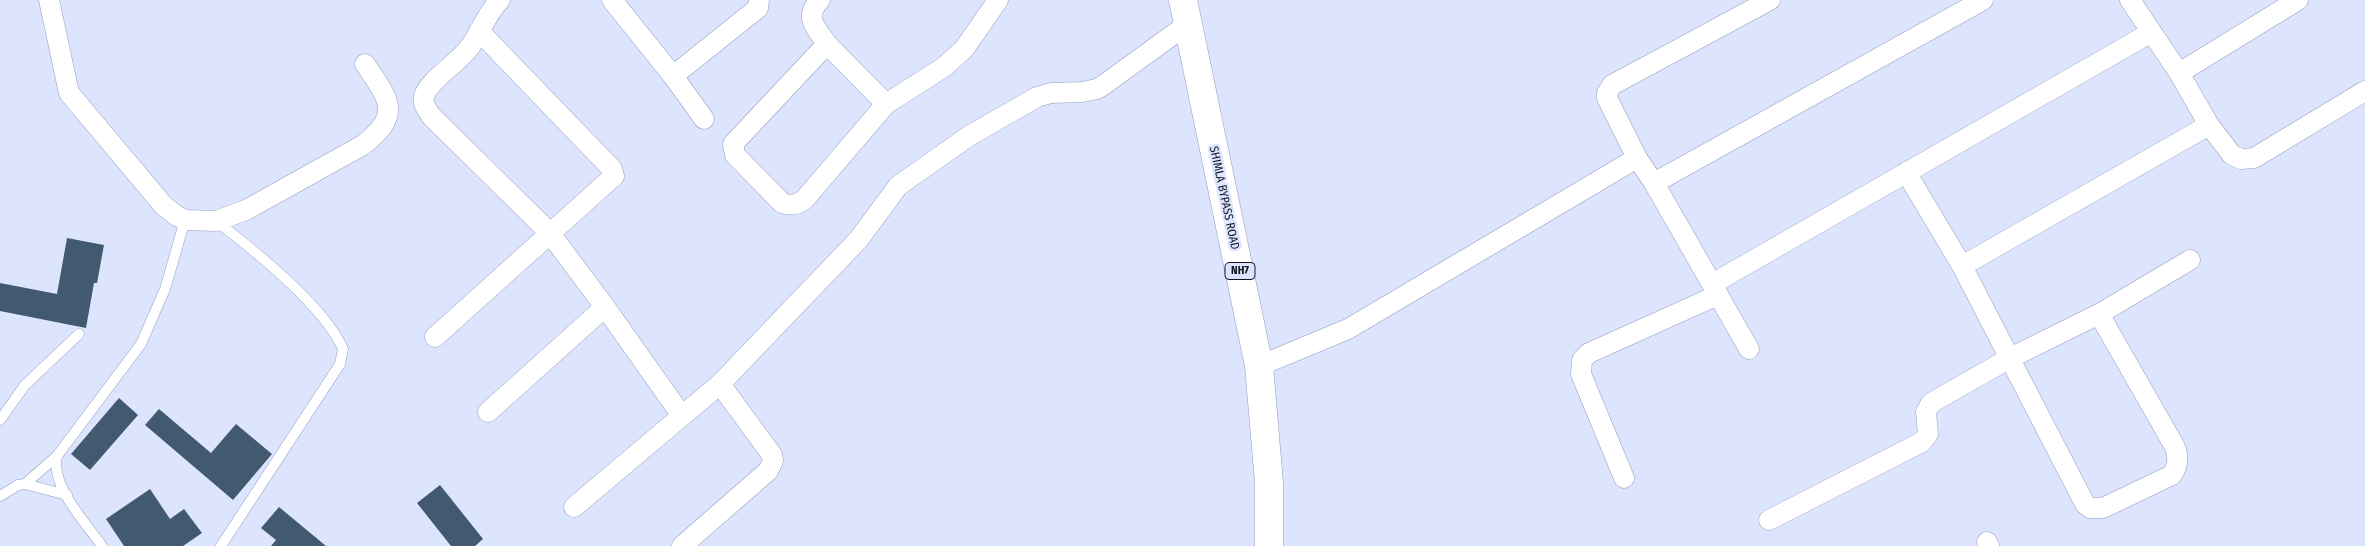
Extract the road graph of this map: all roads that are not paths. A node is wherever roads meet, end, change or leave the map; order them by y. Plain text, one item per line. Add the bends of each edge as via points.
1 (48, 0) edge
2 (500, 0) edge
3 (612, 0) edge
4 (759, 0) edge
5 (820, 0) edge
6 (998, 0) edge
7 (1770, 0) edge
8 (1983, 0) edge
9 (2130, 0) edge
10 (2298, 0) edge
11 (1186, 12) edge
12 (479, 31) junction
13 (2150, 33) junction
14 (827, 44) junction
15 (365, 64) dead end
16 (2179, 73) junction
17 (673, 76) junction
18 (2365, 92) edge
19 (886, 104) junction
20 (704, 119) dead end
21 (2209, 125) junction
22 (1637, 158) junction
23 (1906, 172) junction
24 (1654, 183) junction
25 (185, 220) junction
26 (216, 221) junction
27 (549, 232) junction
28 (2190, 260) dead end
29 (1962, 266) junction
30 (1715, 290) junction
31 (605, 307) junction
32 (2099, 314) junction
33 (80, 334) dead end
34 (435, 336) dead end
35 (1749, 348) dead end
36 (2010, 358) junction
37 (1259, 366) junction
38 (720, 384) junction
39 (488, 412) dead end
40 (682, 416) junction
41 (0, 420) edge
42 (57, 456) junction
43 (1624, 478) dead end
44 (25, 484) junction
45 (67, 495) junction
46 (0, 496) edge
47 (574, 508) dead end
48 (1769, 520) dead end
49 (102, 546) edge
50 (221, 546) edge
51 (682, 546) edge
52 (1269, 546) edge

1 - 25 street via 69,93 164,206
2 - 12 street
3 - 17 street
4 - 17 street via 758,8
5 - 14 street via 812,11 812,21
6 - 19 street via 964,49 944,68
7 - 22 street via 1609,88 1607,98
8 - 24 street
9 - 13 street
10 - 16 street
11 - 37 highway, SHIMLA BYPASS ROAD / NH7
11 - 38 street via 1105,84 1082,92 1037,97 969,136 898,186 859,239
12 - 27 street via 468,49 428,90 424,104 432,117
12 - 27 street via 614,173 612,179
13 - 16 street
13 - 23 street
14 - 19 street
14 - 19 street via 733,144 735,155 782,203 793,206 804,200
15 - 26 street via 388,103 387,117 378,133 363,145 246,210
16 - 21 street
17 - 20 street
18 - 21 street via 2246,160 2232,155
21 - 29 street
22 - 24 street
22 - 37 street via 1348,329
23 - 29 street
23 - 30 street
24 - 30 street
25 - 26 street
25 - 42 lane via 165,289 141,344
26 - 50 lane via 258,255 319,313 343,349 340,364
27 - 31 street
27 - 34 street
28 - 32 street
29 - 36 street
30 - 35 street
30 - 43 street via 1589,352 1582,360 1581,374
31 - 39 street
31 - 40 street
32 - 36 street
32 - 36 street via 2175,447 2178,455 2172,475 2103,508 2090,508 2084,504
33 - 41 lane via 25,385
36 - 48 street via 1931,403 1926,412 1928,434 1922,442
37 - 52 highway, SHIMLA BYPASS ROAD / NH7 via 1269,483
38 - 40 street
38 - 51 street via 772,455 771,466
40 - 47 street
42 - 44 lane
42 - 45 lane via 56,475
44 - 45 lane
44 - 46 lane
45 - 49 lane

